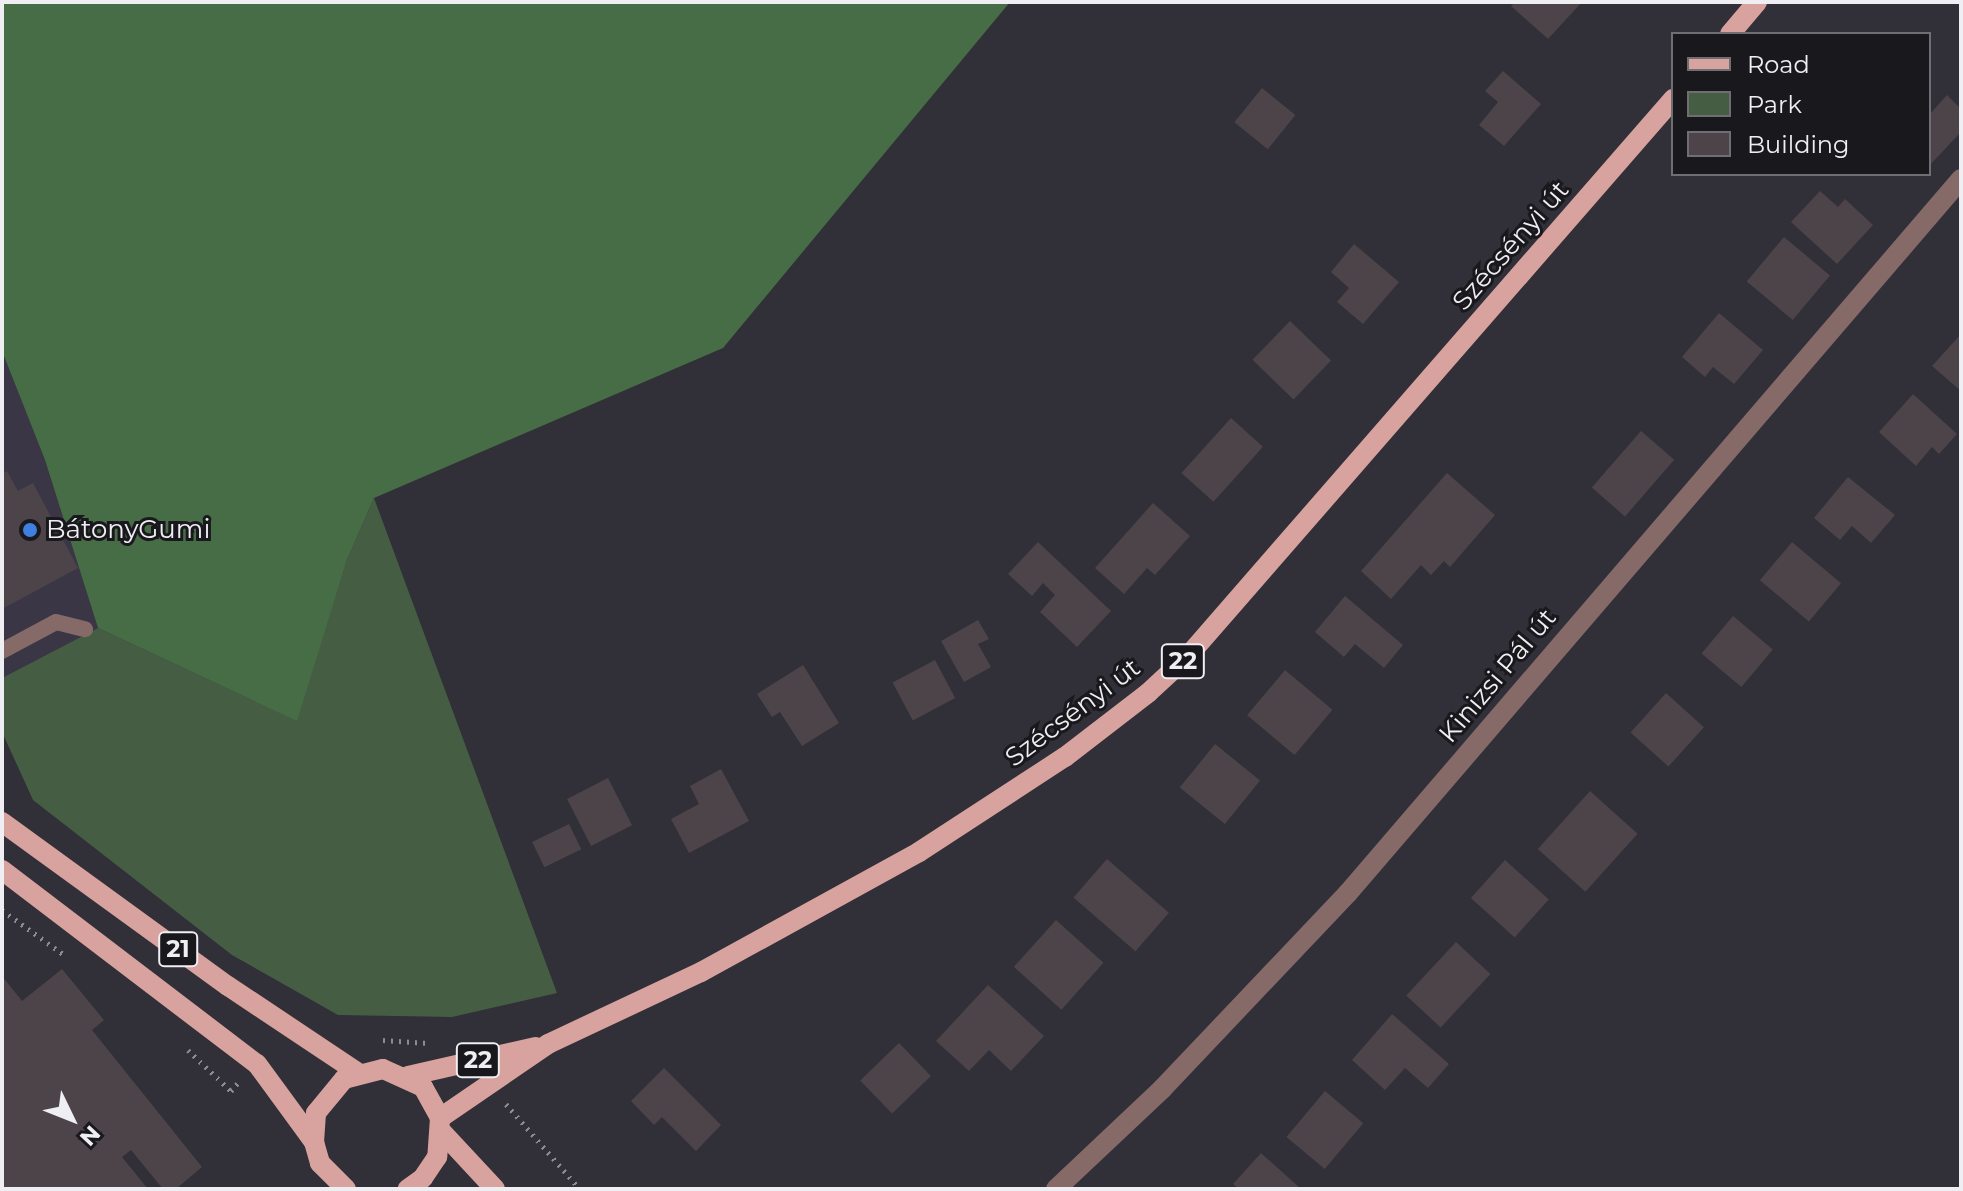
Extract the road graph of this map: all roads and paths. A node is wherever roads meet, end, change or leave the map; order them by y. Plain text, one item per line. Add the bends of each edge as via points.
1 (1757, 2) edge
2 (1732, 32) edge
3 (1671, 101) edge
4 (1961, 179) edge
5 (85, 629) dead end
6 (2, 651) edge
7 (2, 822) edge
8 (2, 870) edge
9 (2, 910) edge
10 (75, 964) dead end
11 (183, 1044) dead end
12 (548, 1044) junction
13 (357, 1072) junction
14 (408, 1076) junction
15 (238, 1084) dead end
16 (491, 1087) junction
17 (441, 1125) junction
18 (314, 1142) junction
19 (346, 1189) edge
20 (408, 1189) edge
21 (495, 1189) edge
22 (580, 1189) edge
23 (1056, 1189) edge

1 - 2 main road
3 - 12 main road, Szécsényi út / 22 via 1188,656 1148,693 1065,757 919,852 701,972
4 - 23 street, Kinizsi Pál út via 1348,893 1162,1089
5 - 6 lane via 56,622
7 - 13 main road, 21
8 - 18 main road, 21 via 257,1064
9 - 10 path
11 - 15 path via 231,1091
12 - 14 main road, Szécsényi út / 22
12 - 16 main road, Szécsényi út / 22
13 - 14 main road via 383,1069
13 - 18 main road via 322,1100
14 - 17 main road via 423,1087
16 - 17 main road, Szécsényi út / 22
16 - 22 path
17 - 20 main road via 431,1168
17 - 21 main road
18 - 19 main road, 21 via 320,1163

